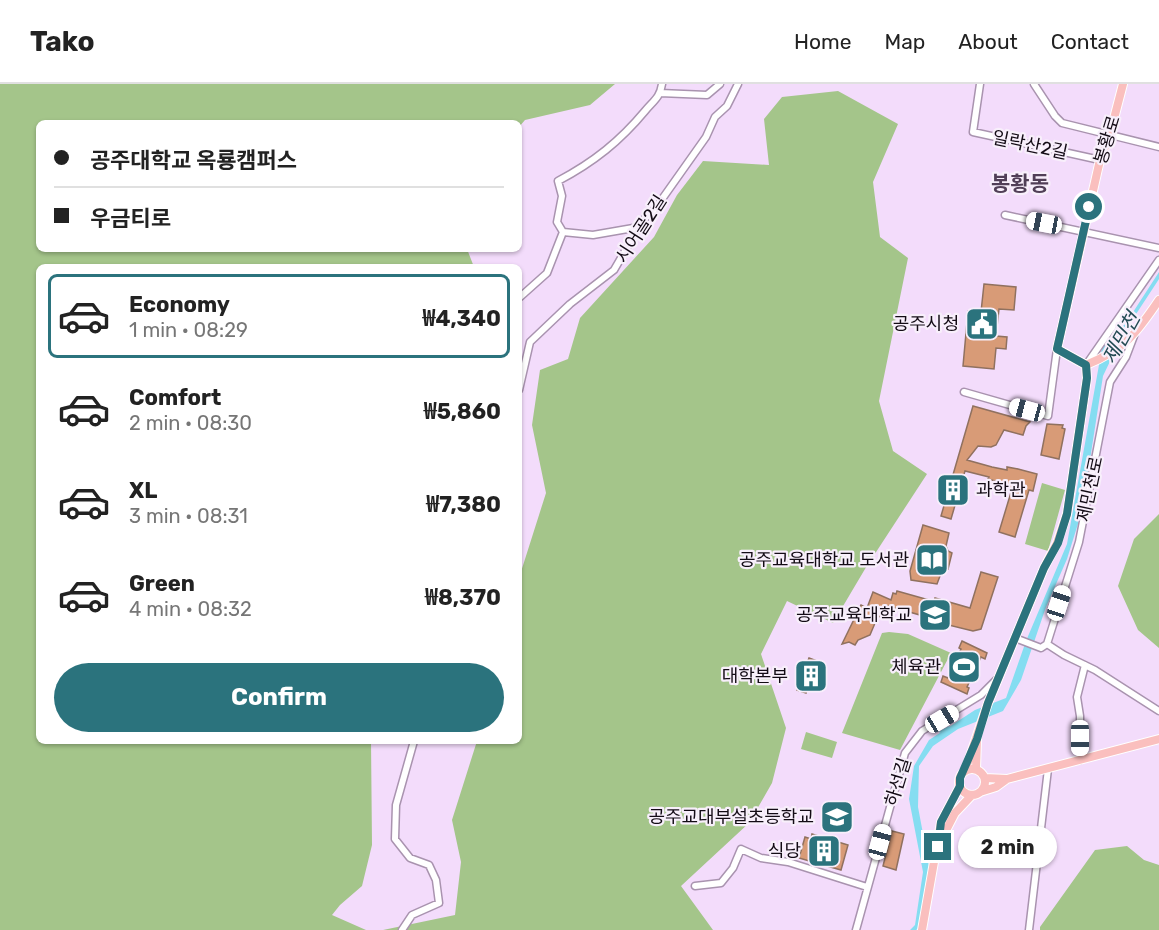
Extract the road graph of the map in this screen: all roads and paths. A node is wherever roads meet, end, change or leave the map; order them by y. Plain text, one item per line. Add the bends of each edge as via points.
1 (662, 84) edge
2 (720, 84) edge
3 (738, 84) edge
4 (980, 84) edge
5 (1034, 84) edge
6 (1123, 84) edge
7 (660, 93) junction
8 (1110, 134) junction
9 (1159, 147) edge
10 (1100, 160) junction
11 (1005, 215) dead end
12 (639, 227) junction
13 (1084, 231) junction
14 (563, 232) junction
15 (1159, 248) edge
16 (1159, 260) edge
17 (522, 295) edge
18 (1159, 300) edge
19 (1134, 336) junction
20 (1057, 349) junction
21 (1086, 365) junction
22 (522, 374) edge
23 (964, 392) dead end
24 (1016, 638) junction
25 (1044, 646) junction
26 (1085, 665) junction
27 (1000, 675) junction
28 (1159, 711) edge
29 (977, 739) junction
30 (1159, 739) edge
31 (413, 744) edge
32 (1080, 760) junction
33 (1048, 769) junction
34 (976, 770) junction
35 (964, 771) junction
36 (985, 778) junction
37 (1007, 779) junction
38 (960, 786) junction
39 (976, 794) junction
40 (938, 847) junction
41 (695, 886) dead end
42 (867, 887) junction
43 (402, 930) edge
44 (856, 930) edge
45 (922, 930) edge
46 (1029, 930) edge

1 - 7 street
2 - 7 street via 707,95
3 - 12 street, 시어골2길 via 706,137
4 - 10 street, 일락산2길 via 973,132
5 - 8 street via 1057,120
6 - 8 main road, 봉황로
7 - 14 street via 625,135 587,165 558,180 562,196 557,222
8 - 9 street
8 - 10 main road, 봉황로
10 - 13 main road, 봉황로
11 - 13 street
12 - 14 street via 593,235
12 - 22 street, 시어골2길 via 614,270 535,335
13 - 15 street
13 - 20 main road, 봉황로
14 - 17 street via 547,273
16 - 21 street
18 - 19 main road
19 - 21 main road via 1124,346
19 - 25 street, 제민천로 via 1110,382 1079,542
20 - 21 main road
20 - 23 street via 1048,416
21 - 24 main road via 1067,514
24 - 25 street
24 - 27 main road
25 - 26 street
26 - 28 street
26 - 32 street via 1077,697
27 - 29 main road
27 - 42 street, 하선길 via 981,695 922,730 900,755
29 - 34 main road
29 - 35 main road
30 - 32 main road
31 - 43 street via 396,805 395,838 410,858 429,865 439,903 412,915
32 - 33 main road
33 - 37 main road
33 - 46 street
34 - 35 main road
34 - 36 main road
35 - 38 main road
36 - 37 main road
36 - 39 main road via 985,786
37 - 39 main road
38 - 39 main road via 964,792
38 - 40 main road via 941,822
39 - 40 main road via 955,813
40 - 45 main road
41 - 42 street via 721,883 741,849
42 - 44 street, 하선길

